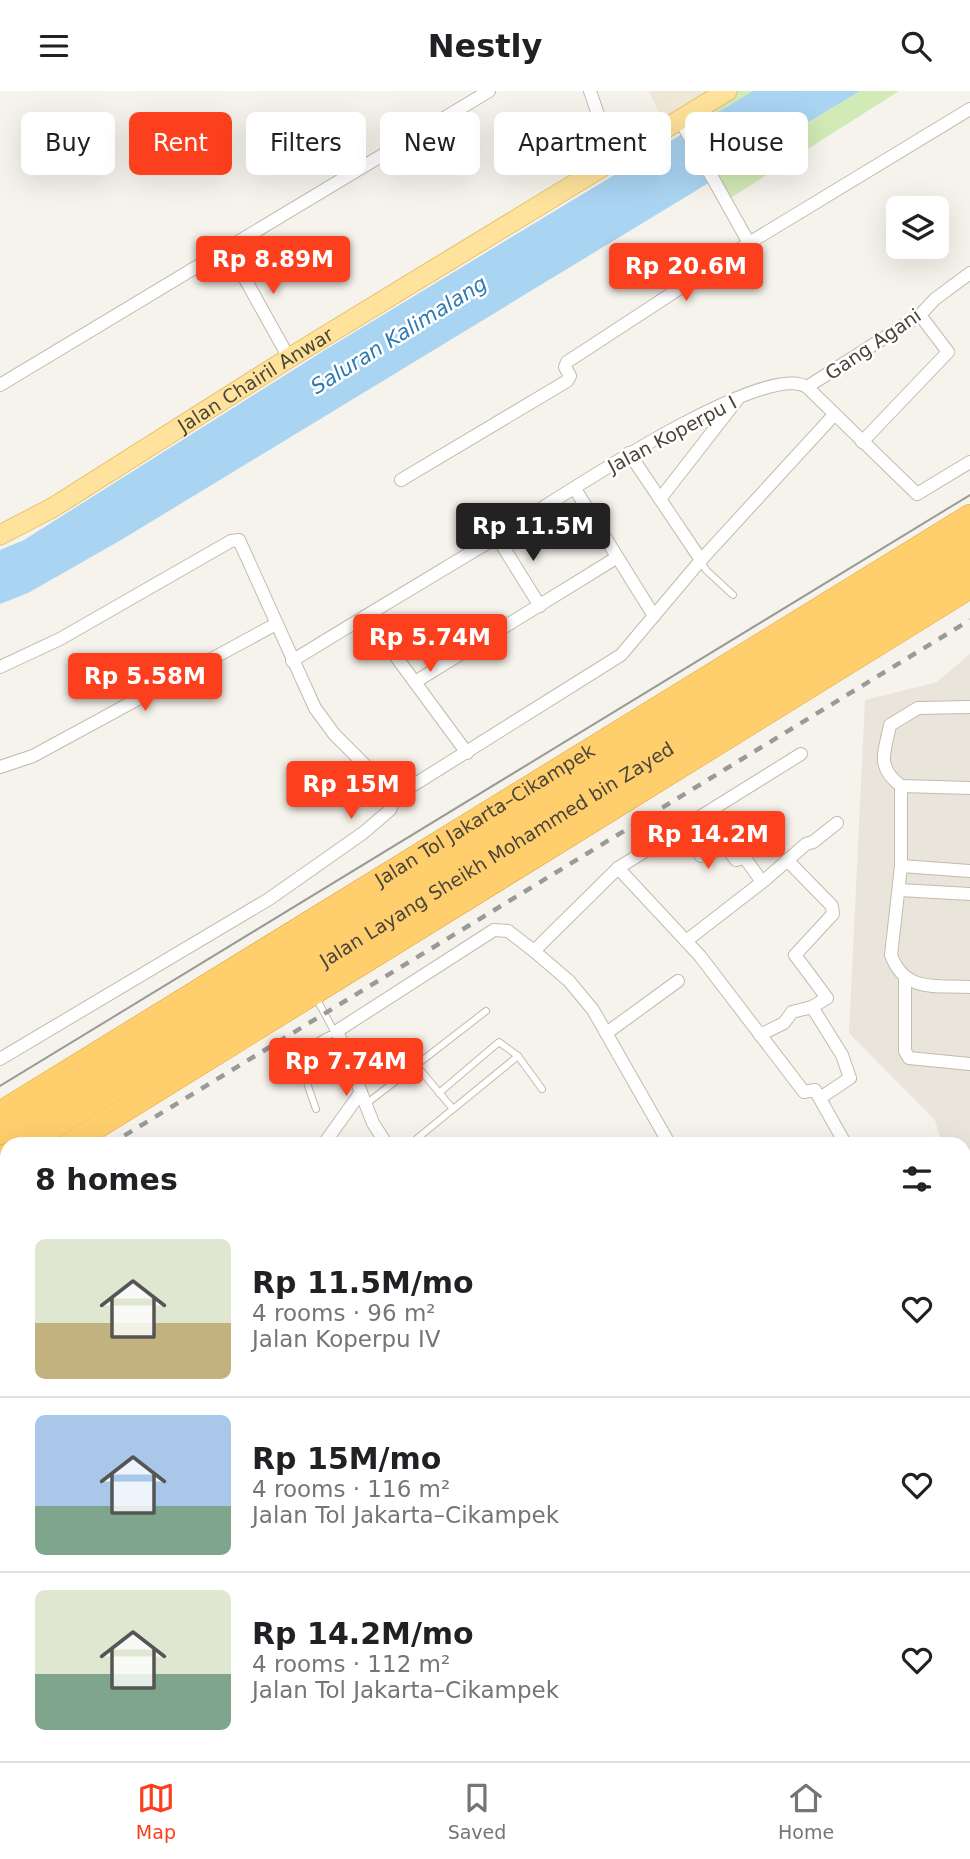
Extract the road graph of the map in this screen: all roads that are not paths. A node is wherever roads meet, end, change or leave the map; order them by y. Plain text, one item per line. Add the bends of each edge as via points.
1 (489, 91) edge
2 (590, 91) edge
3 (714, 94) edge
4 (970, 109) edge
5 (597, 112) edge
6 (681, 121) junction
7 (671, 126) edge
8 (585, 175) edge
9 (748, 243) junction
10 (229, 250) junction
11 (970, 273) edge
12 (920, 315) junction
13 (289, 358) junction
14 (0, 385) edge
15 (807, 387) junction
16 (738, 398) junction
17 (833, 416) junction
18 (862, 442) junction
19 (629, 453) junction
20 (970, 462) edge
21 (401, 480) dead end
22 (575, 489) junction
23 (660, 499) junction
24 (970, 516) edge
25 (0, 535) edge
26 (497, 537) junction
27 (970, 538) edge
28 (616, 558) junction
29 (701, 560) junction
30 (970, 563) edge
31 (970, 587) edge
32 (733, 595) dead end
33 (540, 606) junction
34 (366, 616) junction
35 (654, 616) junction
36 (276, 624) junction
37 (292, 661) junction
38 (0, 667) edge
39 (415, 682) junction
40 (970, 707) edge
41 (467, 753) junction
42 (801, 754) dead end
43 (0, 767) edge
44 (901, 786) junction
45 (970, 788) edge
46 (396, 796) junction
47 (838, 823) dead end
48 (680, 829) junction
49 (787, 860) junction
50 (901, 866) junction
51 (618, 868) junction
52 (970, 871) edge
53 (762, 882) junction
54 (900, 890) junction
55 (970, 894) edge
56 (686, 941) junction
57 (534, 951) junction
58 (905, 979) junction
59 (678, 981) dead end
60 (970, 987) edge
61 (312, 991) junction
62 (812, 1007) junction
63 (486, 1011) dead end
64 (335, 1032) junction
65 (608, 1032) junction
66 (760, 1035) junction
67 (517, 1056) junction
68 (0, 1059) edge
69 (970, 1064) edge
70 (416, 1065) junction
71 (542, 1089) dead end
72 (439, 1093) junction
73 (364, 1098) junction
74 (820, 1098) junction
75 (316, 1109) dead end
76 (453, 1109) junction
77 (0, 1113) edge
78 (0, 1133) edge
79 (37, 1137) edge
80 (81, 1137) edge
81 (330, 1137) edge
82 (383, 1137) edge
83 (419, 1137) edge
84 (665, 1137) edge
85 (842, 1137) edge

1 - 10 street
2 - 5 street
3 - 6 main road, Jalan Chairil Anwar
4 - 9 street
6 - 7 main road, Jalan Chairil Anwar
6 - 9 street
8 - 13 main road, Jalan Chairil Anwar
9 - 21 street via 567,362 567,381
10 - 13 street
10 - 14 street
11 - 12 street, Gang Agani
12 - 15 street, Gang Agani
12 - 18 street via 948,352
13 - 25 main road, Jalan Chairil Anwar via 52,508
15 - 16 street, Jalan Koperpu I via 793,381
15 - 17 street
16 - 19 street, Jalan Koperpu I
16 - 23 street
17 - 18 street
17 - 29 street
18 - 20 street via 916,494
19 - 22 street, Jalan Koperpu I
19 - 23 street
22 - 26 street, Jalan Koperpu I
22 - 28 street
23 - 29 street
24 - 77 highway, Jalan Tol Jakarta–Cikampek
26 - 33 street
26 - 34 street, Jalan Koperpu I
27 - 78 highway, Jalan Layang Sheikh Mohammed bin Zayed
28 - 33 street
28 - 35 street
29 - 32 lane
29 - 35 street
30 - 79 highway, Jalan Layang Sheikh Mohammed bin Zayed
31 - 61 highway
33 - 39 street
34 - 37 street, Jalan Koperpu I
34 - 39 street
35 - 41 street via 612,663
36 - 37 street
36 - 38 street via 243,543 231,541 60,639
36 - 43 street via 33,755
37 - 46 street via 324,723
39 - 41 street
40 - 44 street via 918,708 890,725 883,765
41 - 46 street
42 - 48 street
44 - 45 street
44 - 50 street
46 - 68 street via 390,810 363,833 269,899
47 - 49 street
48 - 51 street
48 - 53 street via 701,856 720,841 736,860 745,859
49 - 53 street
49 - 62 street via 832,906 833,914 795,955 827,998
50 - 52 street
50 - 54 street
51 - 56 street
51 - 57 street
53 - 56 street
54 - 55 street
54 - 58 street via 891,955
56 - 66 street
57 - 64 street via 508,931 494,930
57 - 65 street via 569,981
58 - 60 street
58 - 69 street via 905,1051 909,1058
59 - 65 street
61 - 64 lane
61 - 80 highway
62 - 66 street via 792,1012 784,1023
62 - 74 street via 842,1055 850,1078
63 - 70 lane
64 - 73 street
64 - 75 lane via 310,1046 303,1060
65 - 84 street via 623,1068
66 - 74 street via 804,1092 815,1090
67 - 71 lane
67 - 72 lane via 504,1044 493,1045
67 - 76 lane
70 - 72 lane
70 - 73 lane
72 - 76 lane
73 - 81 street
73 - 82 street
74 - 85 street
76 - 83 lane

